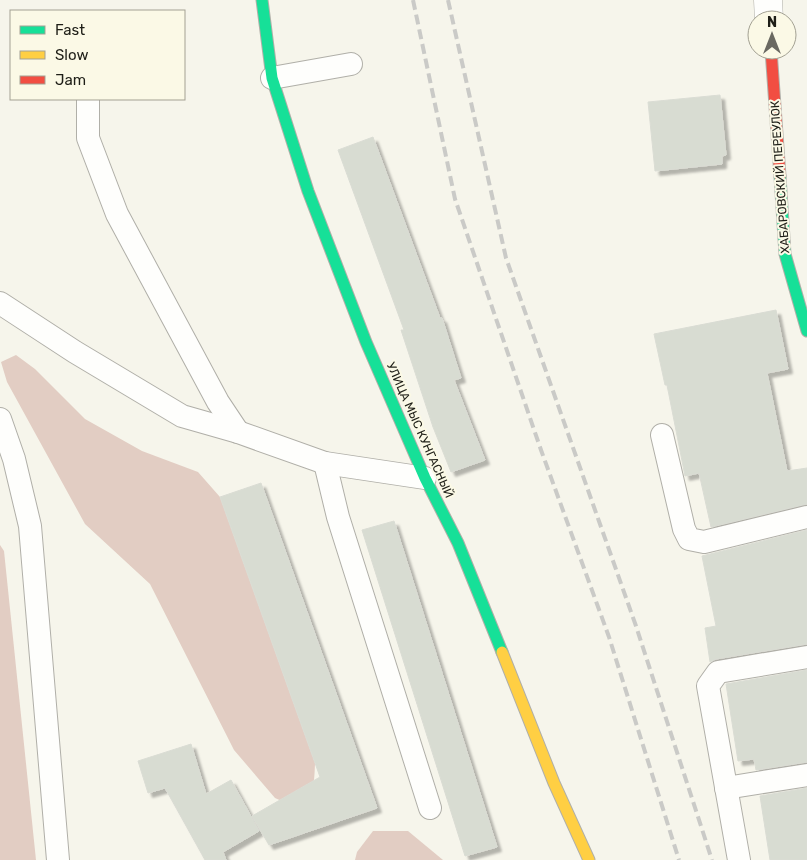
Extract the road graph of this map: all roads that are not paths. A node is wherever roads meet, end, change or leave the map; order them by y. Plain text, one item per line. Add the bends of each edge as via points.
1 (262, 0) edge
2 (772, 60) edge
3 (351, 64) dead end
4 (272, 78) junction
5 (88, 100) edge
6 (0, 302) edge
7 (807, 331) edge
8 (0, 419) edge
9 (238, 432) junction
10 (662, 435) dead end
11 (324, 463) junction
12 (425, 478) junction
13 (807, 517) edge
14 (807, 657) edge
15 (807, 775) edge
16 (726, 788) junction
17 (430, 808) dead end
18 (58, 860) edge
19 (589, 860) edge
20 (739, 860) edge

1 - 4 street, УЛИЦА МЫС КУНГАСНЫЙ
2 - 7 street, ХАБАРОВСКИЙ ПЕРЕУЛОК via 785,254
3 - 4 lane
4 - 12 street, УЛИЦА МЫС КУНГАСНЫЙ via 308,191 366,342
5 - 9 lane via 88,138 116,214 218,402
6 - 9 lane via 75,352 182,416
8 - 18 lane via 14,459 30,526
9 - 11 lane
10 - 13 lane via 689,539 704,542
11 - 12 lane
11 - 17 lane
12 - 19 street, УЛИЦА МЫС КУНГАСНЫЙ via 458,543 554,783
14 - 16 lane via 718,672 708,686
15 - 16 lane
16 - 20 lane

